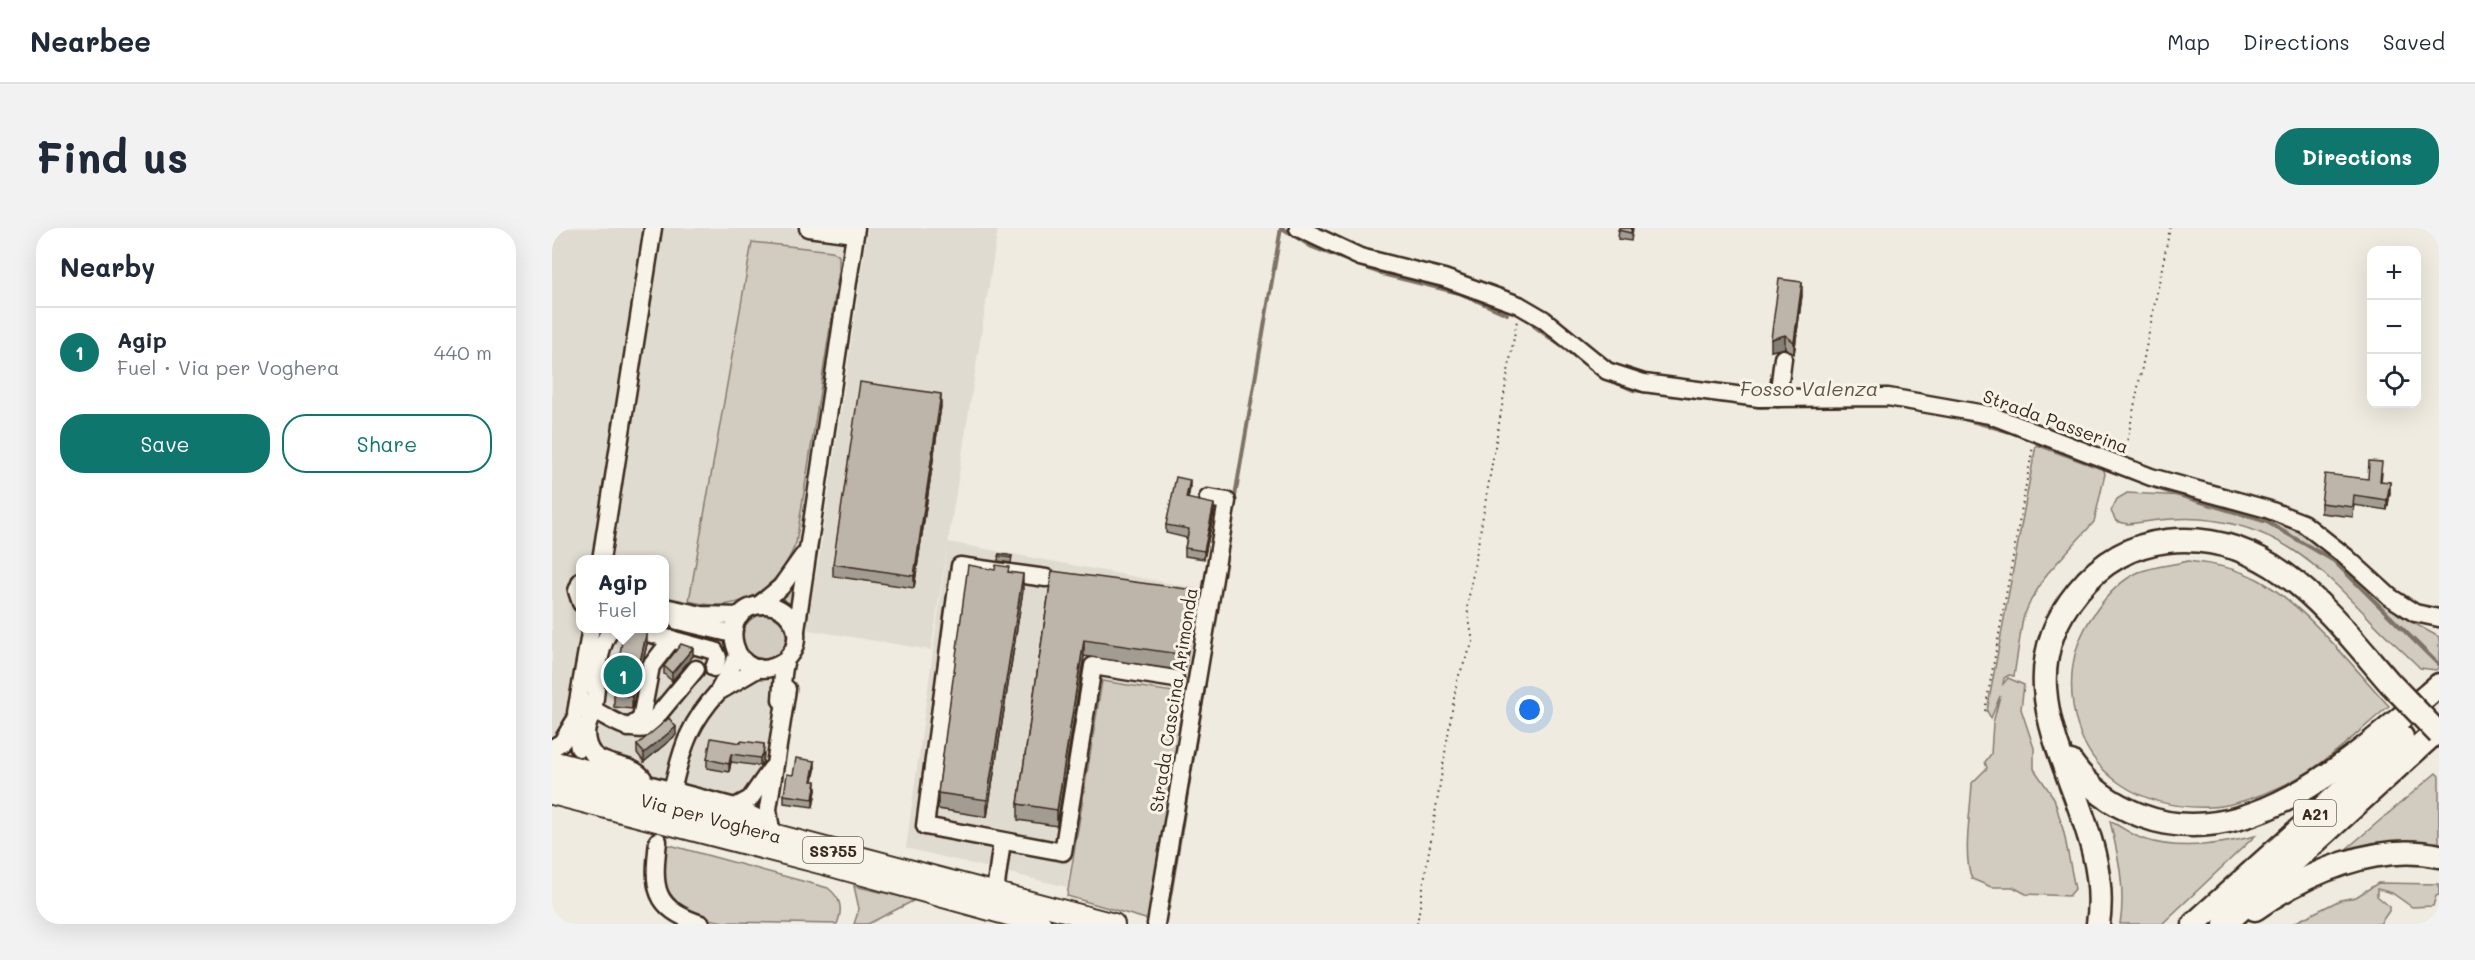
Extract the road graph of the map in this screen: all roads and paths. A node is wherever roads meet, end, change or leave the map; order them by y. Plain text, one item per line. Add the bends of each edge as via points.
1 (653, 228) edge
2 (808, 228) edge
3 (1298, 228) edge
4 (2170, 228) edge
5 (855, 231) edge
6 (1519, 305) junction
7 (1783, 358) dead end
8 (1778, 398) junction
9 (2036, 431) junction
10 (2122, 466) junction
11 (1208, 498) dead end
12 (806, 550) junction
13 (602, 555) edge
14 (1046, 578) dead end
15 (759, 605) junction
16 (669, 608) edge
17 (741, 616) junction
18 (2439, 618) edge
19 (669, 619) edge
20 (796, 630) junction
21 (591, 633) edge
22 (609, 633) edge
23 (649, 633) edge
24 (733, 634) junction
25 (672, 639) junction
26 (738, 655) junction
27 (789, 656) junction
28 (714, 668) dead end
29 (761, 668) junction
30 (696, 669) dead end
31 (1175, 679) dead end
32 (2439, 685) edge
33 (718, 692) junction
34 (781, 700) junction
35 (2439, 705) edge
36 (586, 706) junction
37 (1984, 711) dead end
38 (783, 719) junction
39 (574, 722) junction
40 (2051, 727) junction
41 (628, 728) junction
42 (2439, 729) edge
43 (2439, 734) edge
44 (552, 748) edge
45 (552, 759) edge
46 (776, 761) junction
47 (600, 772) junction
48 (552, 776) edge
49 (674, 783) dead end
50 (647, 784) junction
51 (552, 794) edge
52 (735, 807) junction
53 (770, 829) junction
54 (658, 841) dead end
55 (1002, 841) junction
56 (2439, 856) edge
57 (994, 892) junction
58 (701, 924) edge
59 (1041, 924) edge
60 (1114, 924) edge
61 (1156, 924) edge
62 (1417, 924) edge
63 (2098, 924) edge
64 (2194, 924) edge
65 (2225, 924) edge
66 (2238, 924) edge

1 - 13 street
2 - 5 street
3 - 6 street, Strada Passerina via 1360,257 1444,278
4 - 10 path
5 - 12 street
6 - 8 street, Strada Passerina via 1543,319 1606,370 1644,383
6 - 62 path via 1467,608 1473,642 1457,680
7 - 8 street
8 - 9 street, Strada Passerina via 1888,397 1990,415
9 - 10 street, Strada Passerina
9 - 37 path
10 - 18 street, Strada Passerina via 2267,508 2303,523 2390,597 2415,614
11 - 61 street, Strada Cascina Arimonda via 1227,501
12 - 15 street via 781,586
12 - 20 street
14 - 55 street via 960,566 925,826
15 - 17 street
15 - 20 street via 786,613
16 - 17 street via 702,615
17 - 24 street
19 - 24 street
20 - 27 street
21 - 36 street
22 - 36 street
23 - 25 street
24 - 26 street
25 - 28 street via 715,651 718,657
25 - 41 street via 651,666 641,719
26 - 29 street via 747,664
26 - 33 street
27 - 29 street via 778,666
27 - 34 street
27 - 38 street
29 - 33 street
29 - 34 street
30 - 41 street via 652,725 639,730
31 - 55 street via 1093,666 1064,852
32 - 40 highway via 2370,744 2301,792 2266,809 2221,822 2158,822 2109,801 2087,784
33 - 49 street via 692,724
34 - 38 street
35 - 64 highway, A21
36 - 39 street
36 - 41 street
36 - 50 street via 587,744 593,754 638,772
38 - 46 street
39 - 44 street via 562,742
39 - 47 street via 585,763
40 - 43 highway, bridge via 2044,682 2046,657 2063,610 2091,576 2114,558 2149,543 2208,541 2267,561 2293,580 2334,618
40 - 63 highway via 2099,870
42 - 65 highway, A21
45 - 47 street
46 - 52 street via 750,799
46 - 53 street via 768,809
47 - 50 street
48 - 53 main road, Via per Voghera / SS755
50 - 52 street
51 - 59 main road, Via per Voghera / SS755
52 - 53 street
53 - 57 main road, Via per Voghera / SS755
54 - 58 street via 654,875 661,898 668,909
55 - 57 street
56 - 66 highway via 2375,855 2338,866 2303,881
57 - 60 main road, Via per Voghera / SS755

